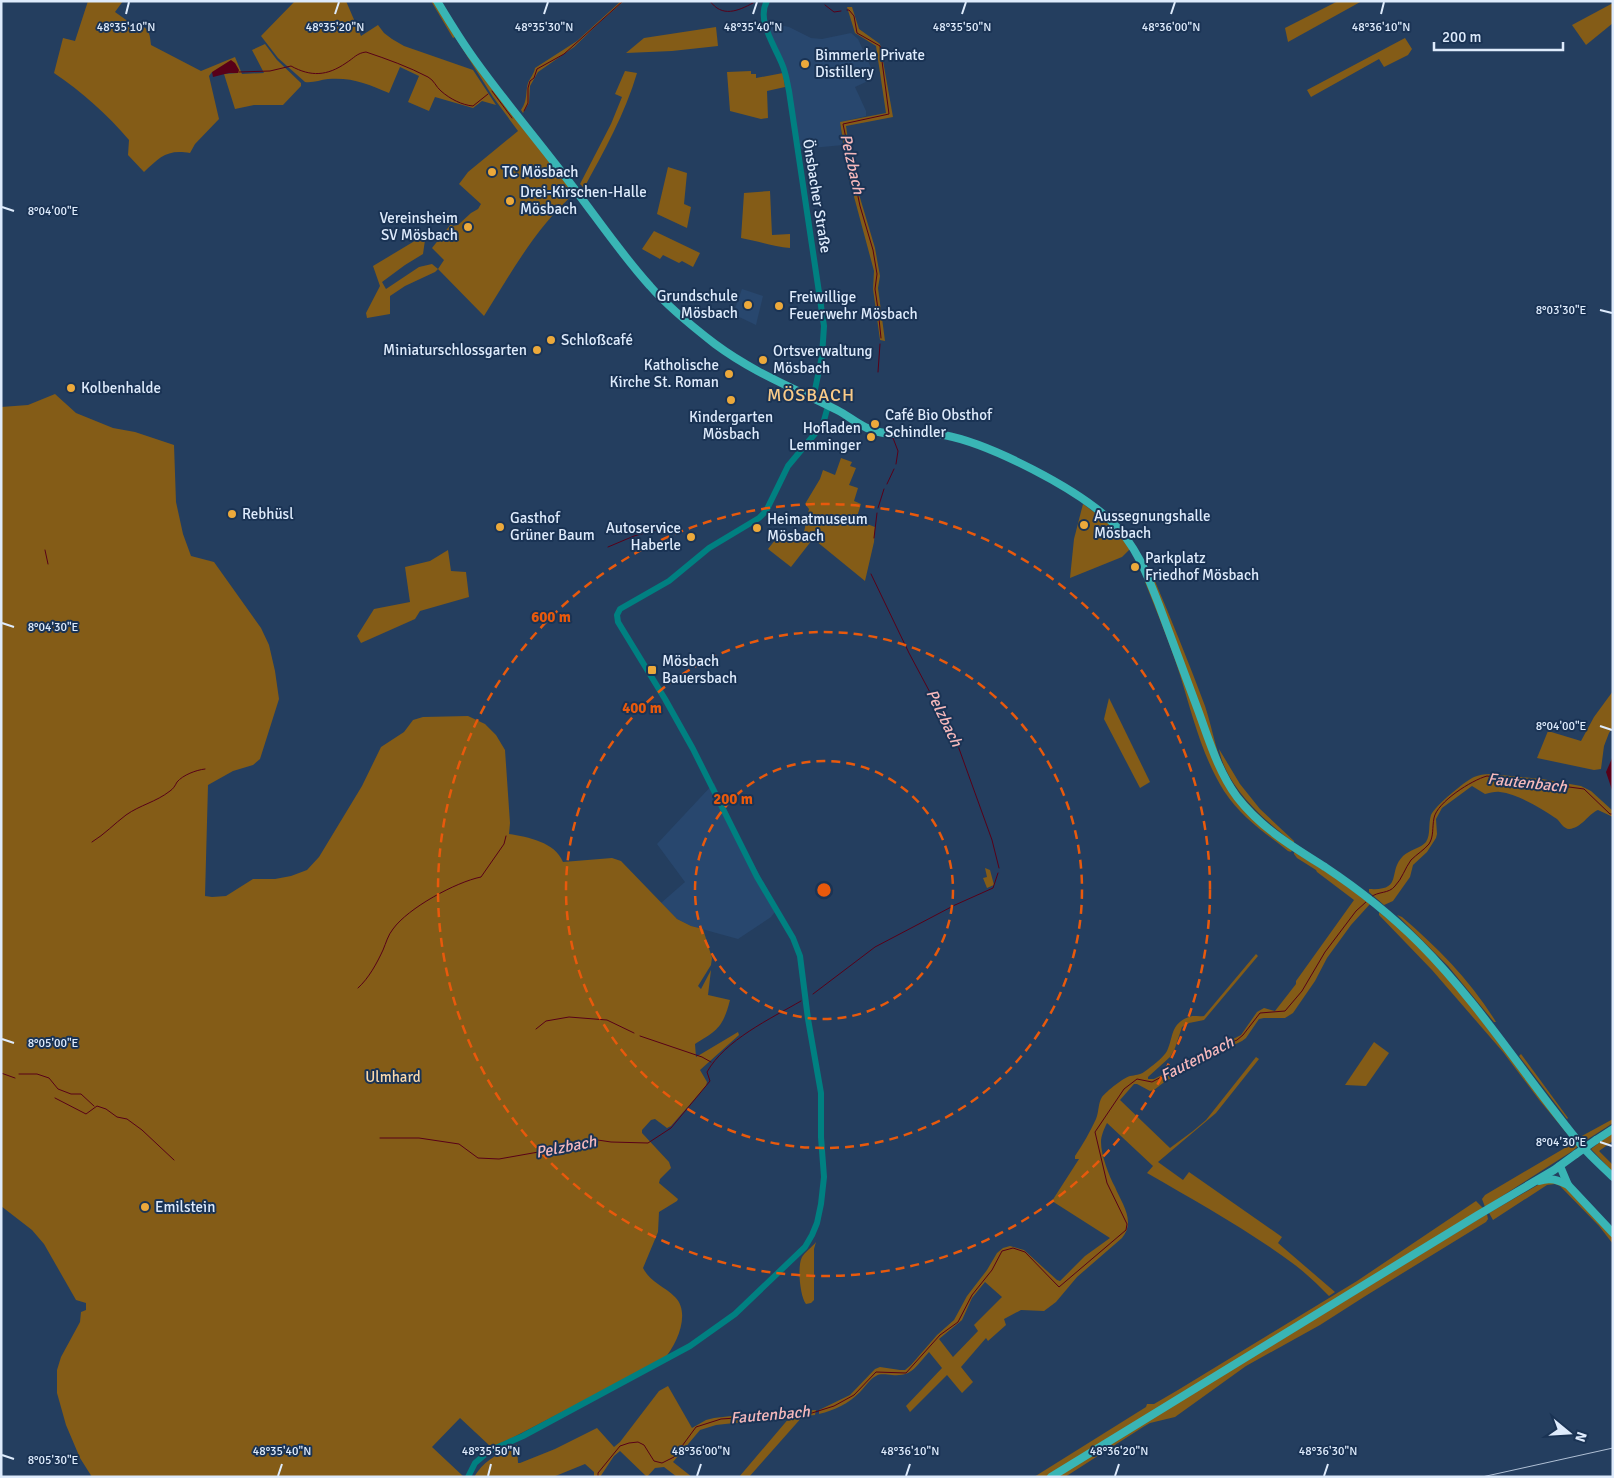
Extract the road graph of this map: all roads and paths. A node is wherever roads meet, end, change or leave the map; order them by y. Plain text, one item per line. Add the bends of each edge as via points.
1 (437, 1) edge
2 (767, 1) edge
3 (813, 399) junction
4 (828, 406) junction
5 (1613, 1129) edge
6 (1557, 1168) junction
7 (1613, 1177) edge
8 (1558, 1180) junction
9 (1528, 1186) junction
10 (1568, 1186) junction
11 (1613, 1233) edge
12 (468, 1477) edge
13 (1050, 1477) edge

1 - 3 main road via 479,66 653,290 714,343 744,364
2 - 3 street, Önsbacher Straße via 763,14 789,91 824,326
3 - 4 main road
4 - 7 main road via 878,432 935,434 974,444 1074,493 1114,524 1135,550 1144,568 1218,766 1238,798 1277,836 1366,897 1419,942 1473,1002 1585,1150
4 - 12 street via 823,424 788,466 766,511 759,518 709,548 669,581 620,609 617,615 618,622 693,749 763,888 793,938 802,963 822,1104 824,1177 817,1223 805,1247 735,1314 712,1331 634,1377 490,1451 476,1463
5 - 6 main road, bridge
6 - 8 main road
6 - 9 main road
6 - 10 main road
8 - 9 main road via 1542,1180
8 - 10 main road
9 - 13 main road
10 - 11 main road

